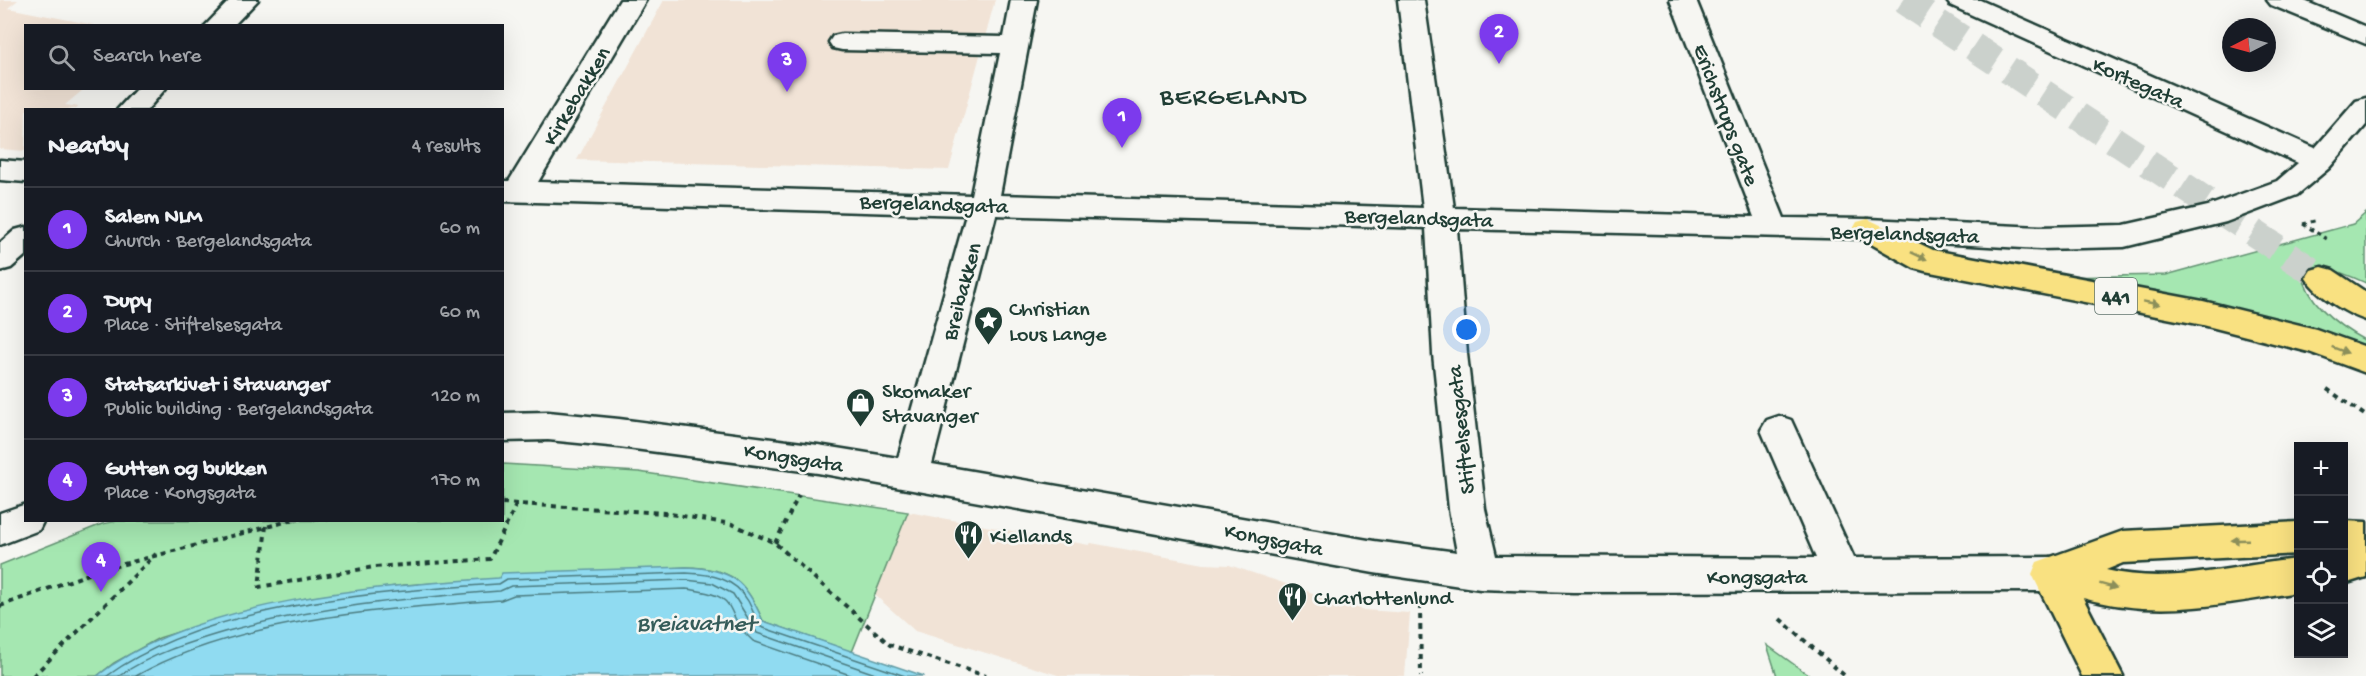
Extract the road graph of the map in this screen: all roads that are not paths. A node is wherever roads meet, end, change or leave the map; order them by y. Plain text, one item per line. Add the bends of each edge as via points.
1 (245, 0) edge
2 (633, 0) edge
3 (1024, 0) edge
4 (1411, 0) edge
5 (1683, 0) edge
6 (1959, 0) edge
7 (2280, 0) edge
8 (220, 24) edge
9 (2366, 36) edge
10 (842, 42) dead end
11 (1016, 45) junction
12 (151, 90) edge
13 (2366, 107) edge
14 (133, 108) edge
15 (2319, 161) junction
16 (0, 170) edge
17 (24, 172) edge
18 (510, 191) edge
19 (984, 203) junction
20 (1440, 216) junction
21 (1773, 228) junction
22 (1868, 229) junction
23 (24, 239) edge
24 (0, 260) edge
25 (2322, 278) tunnel mouth
26 (2366, 308) edge
27 (2366, 360) edge
28 (504, 428) edge
29 (1779, 430) dead end
30 (911, 476) junction
31 (24, 520) edge
32 (0, 529) edge
33 (2348, 537) edge
34 (2294, 538) edge
35 (2366, 538) edge
36 (2366, 561) edge
37 (2348, 566) edge
38 (1480, 572) junction
39 (2050, 574) junction
40 (1843, 575) junction
41 (2294, 576) edge
42 (2103, 676) edge

1 - 8 street
2 - 18 street, Kirkebakken
3 - 11 street, Breibakken
4 - 20 street, Stiftelsesgata
5 - 21 street, Erichstrups gate
6 - 15 street, Kortegata
7 - 9 street
10 - 11 street
11 - 19 street, Breibakken
12 - 14 street
13 - 15 street, Bergelandsgata
15 - 22 street, Bergelandsgata via 2287,188 2215,215 2124,236 2040,238
16 - 17 street
18 - 19 street, Bergelandsgata
19 - 20 street, Bergelandsgata
19 - 30 street, Breibakken
20 - 21 street, Bergelandsgata
20 - 38 street, Stiftelsesgata via 1467,509
21 - 22 street, Bergelandsgata
22 -> 27 main road, 441 via 1925,260 2203,314 2316,341
23 - 24 street
25 - 26 main road
28 - 30 street, Kongsgata via 548,426 619,433 796,456
29 - 40 street
30 - 38 street, Kongsgata
31 - 32 street
33 - 35 main road
34 -> 39 main road, Kongsgata via 2123,547
36 - 37 main road
38 - 40 street, Kongsgata
39 - 40 street, Kongsgata
39 -> 41 main road, Kongsgata via 2152,594
39 - 42 main road

